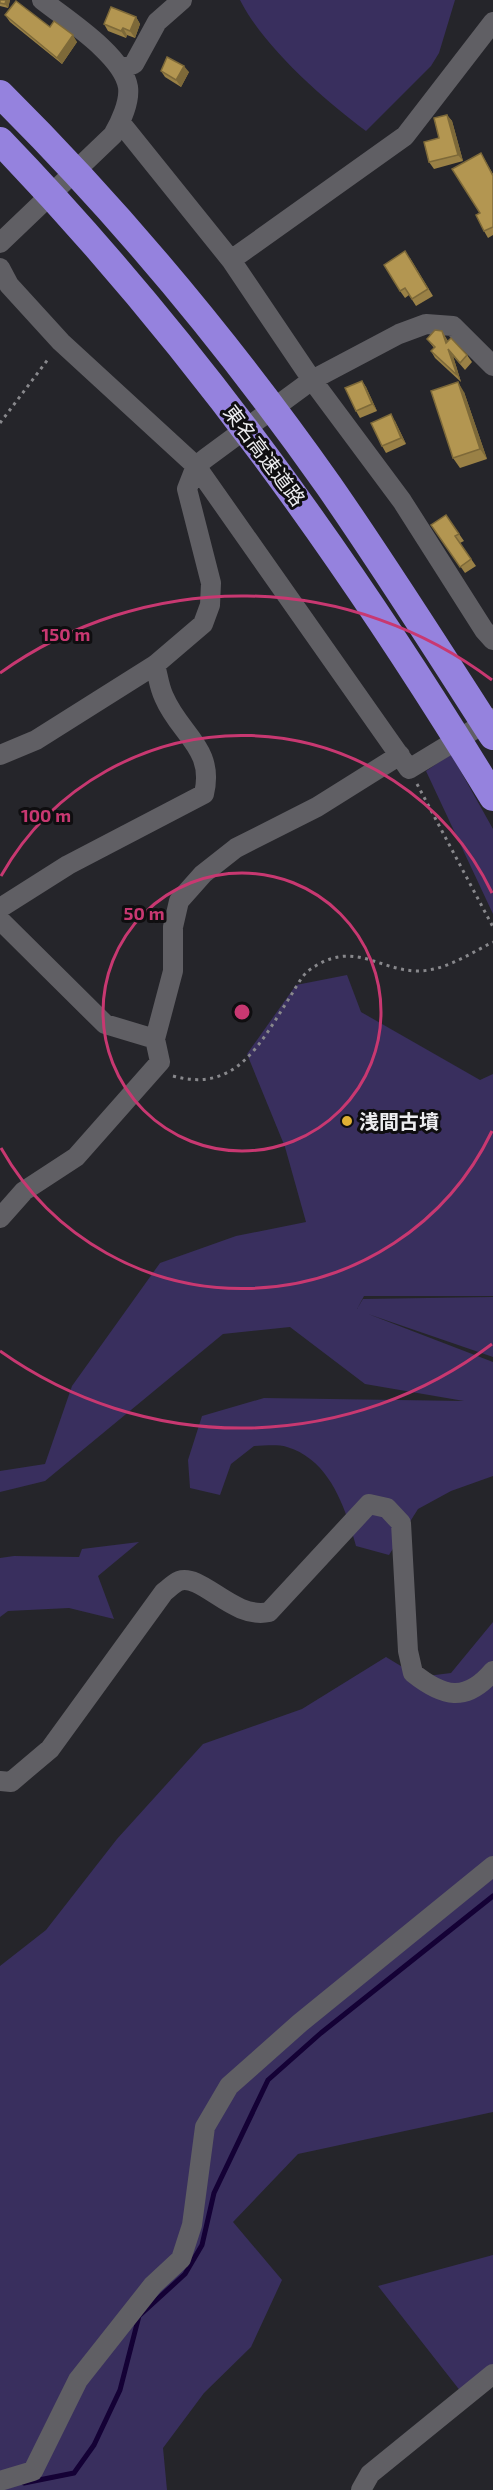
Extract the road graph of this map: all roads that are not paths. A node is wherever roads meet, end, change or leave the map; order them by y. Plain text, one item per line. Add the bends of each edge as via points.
1 (42, 0) edge
2 (182, 0) edge
3 (493, 22) edge
4 (121, 69) junction
5 (0, 94) edge
6 (116, 128) junction
7 (0, 141) edge
8 (0, 243) edge
9 (231, 260) junction
10 (3, 280) edge
11 (493, 366) edge
12 (304, 385) junction
13 (201, 462) junction
14 (490, 631) edge
15 (155, 665) junction
16 (493, 718) edge
17 (493, 736) edge
18 (0, 755) edge
19 (410, 762) junction
20 (493, 797) edge
21 (0, 908) edge
22 (0, 920) edge
23 (155, 1039) junction
24 (0, 1218) edge
25 (493, 1671) edge
26 (0, 1782) edge
27 (493, 1866) edge
28 (493, 2374) edge
29 (0, 2481) edge
30 (361, 2490) edge

1 - 4 street via 94,41
2 - 4 street via 157,22 134,64
3 - 9 street via 405,136
4 - 6 street via 129,88
5 - 17 highway, 東名高速道路 via 57,150 180,291 258,391 379,560
6 - 8 street
6 - 9 street
7 - 20 highway, 東名高速道路 via 146,302 244,426 376,610
9 - 12 street
10 - 13 street via 61,342
11 - 12 street via 453,326 426,324 399,334
12 - 13 street
12 - 14 street via 402,501
13 - 15 street via 187,489 211,584 210,605 203,624
13 - 19 street
15 - 18 street via 36,740
15 - 21 street via 164,698 205,758 208,778 204,794 68,864
16 - 19 street
19 - 23 street via 236,848 179,901 173,927 173,971
22 - 23 street via 105,1024
23 - 24 street via 160,1062 154,1071 76,1157 24,1191
25 - 26 street via 482,1684 466,1692 443,1693 413,1673 408,1651 401,1523 387,1508 369,1504 268,1612 256,1615 223,1601 197,1582 180,1581 164,1592 50,1749 11,1782
27 - 29 street via 229,2086 205,2127 192,2225 181,2259 153,2285 78,2380 33,2471
28 - 30 street via 370,2474

